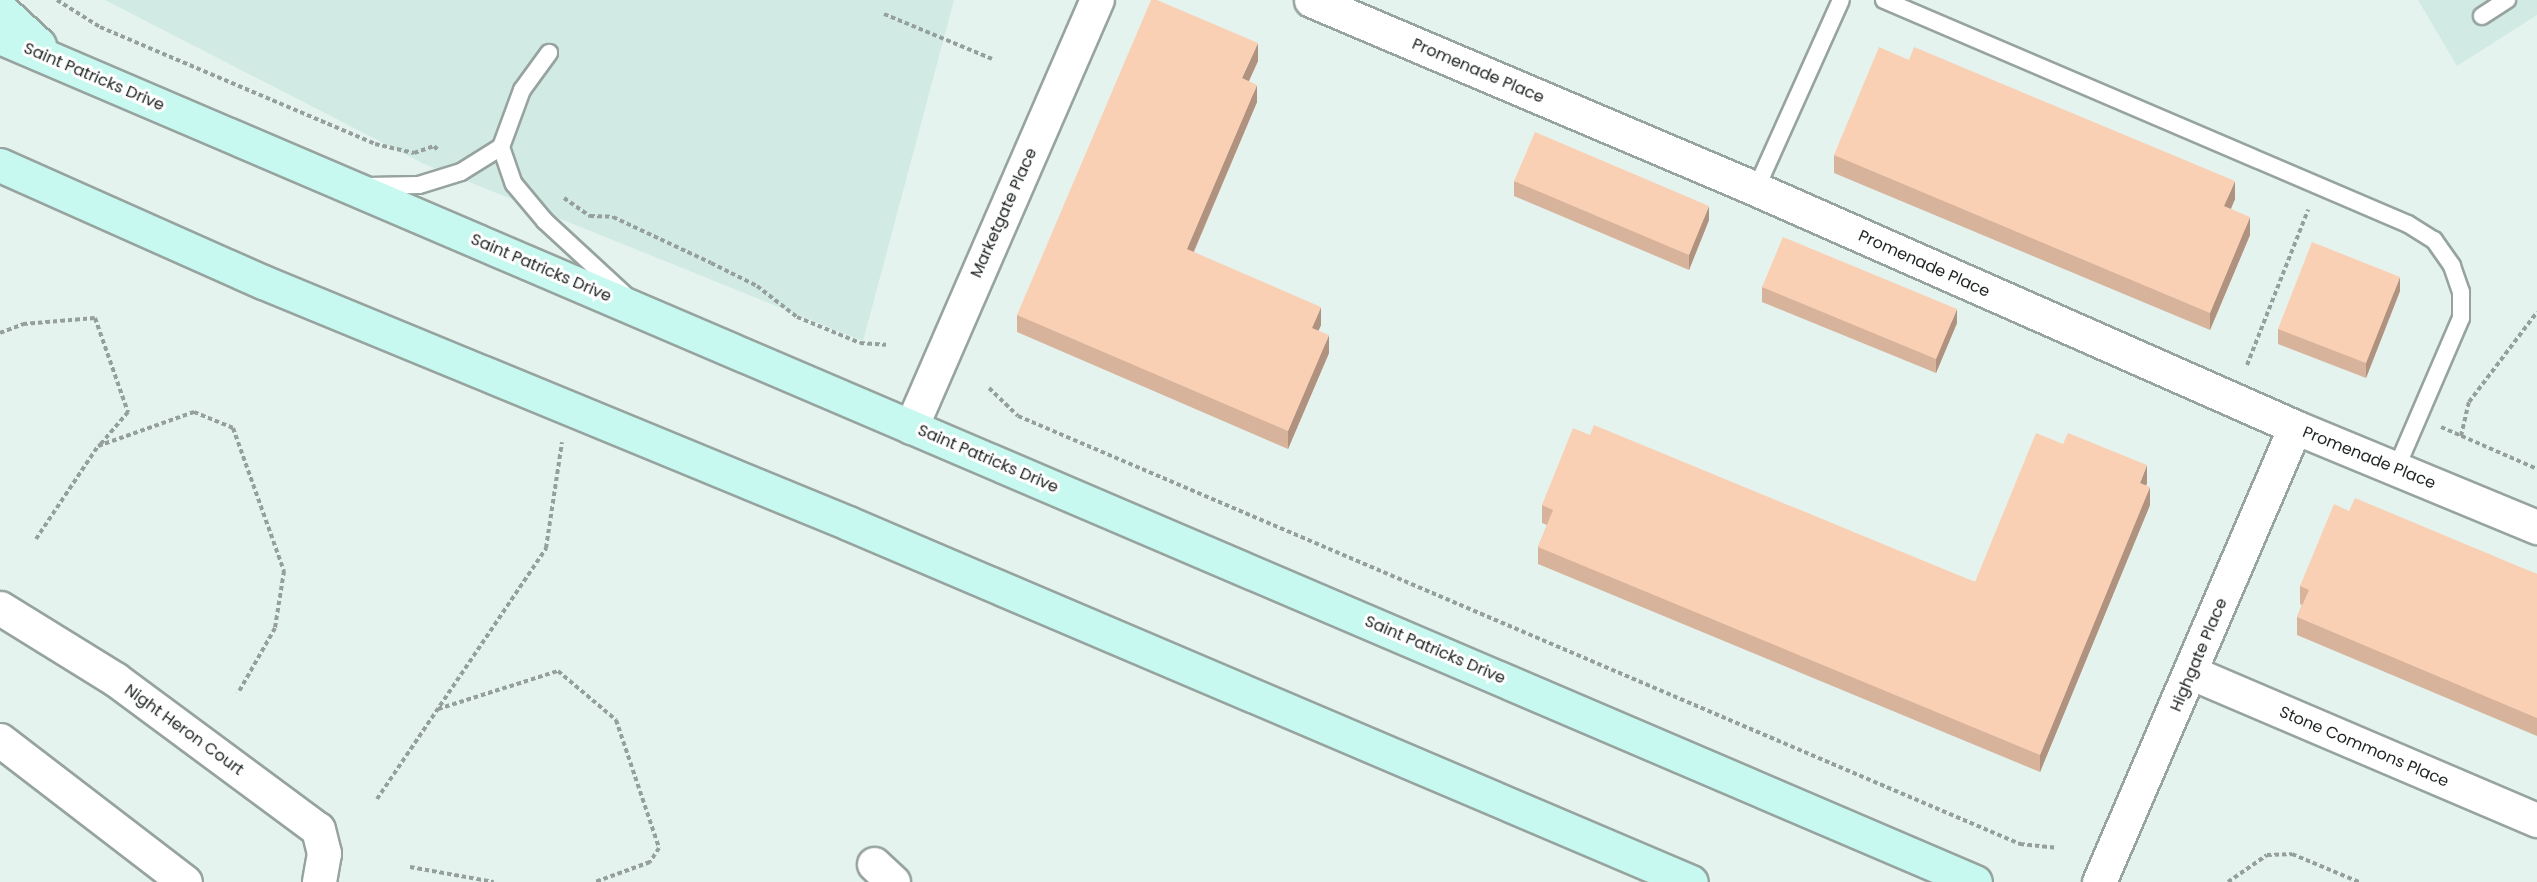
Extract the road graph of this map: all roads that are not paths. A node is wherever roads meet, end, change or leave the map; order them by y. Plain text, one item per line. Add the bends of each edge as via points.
1 (1097, 0) edge
2 (1311, 0) edge
3 (1840, 0) edge
4 (1884, 0) edge
5 (2507, 0) edge
6 (0, 9) edge
7 (2482, 16) dead end
8 (0, 37) edge
9 (549, 53) dead end
10 (54, 58) junction
11 (501, 147) junction
12 (0, 165) edge
13 (344, 187) junction
14 (1756, 189) junction
15 (645, 313) junction
16 (911, 427) junction
17 (2295, 427) junction
18 (2396, 469) junction
19 (2537, 527) edge
20 (0, 608) edge
21 (2192, 673) junction
22 (0, 740) edge
23 (2537, 820) edge
24 (185, 882) edge
25 (319, 882) edge
26 (1691, 882) edge
27 (1975, 882) edge
28 (2099, 882) edge

1 - 16 street, Marketgate Place
2 - 14 street, Promenade Place
3 - 14 lane
4 - 18 lane via 2408,224 2434,240 2452,266 2461,292 2461,318
5 - 7 lane
6 - 10 main road
8 - 10 main road, Saint Patricks Drive
9 - 11 lane via 522,90
10 - 13 main road, Saint Patricks Drive
11 - 13 lane via 461,172 419,185
11 - 15 lane via 514,184 544,221
12 - 26 main road via 263,282 848,524
13 - 15 main road, Saint Patricks Drive
14 - 17 street, Promenade Place
15 - 16 main road, Saint Patricks Drive
16 - 27 main road, Saint Patricks Drive
17 - 18 street, Promenade Place
17 - 21 street, Highgate Place
18 - 19 street, Promenade Place
20 - 25 street, Night Heron Court via 115,679 318,829 324,853
21 - 23 street, Stone Commons Place
21 - 28 street, Highgate Place
22 - 24 street

